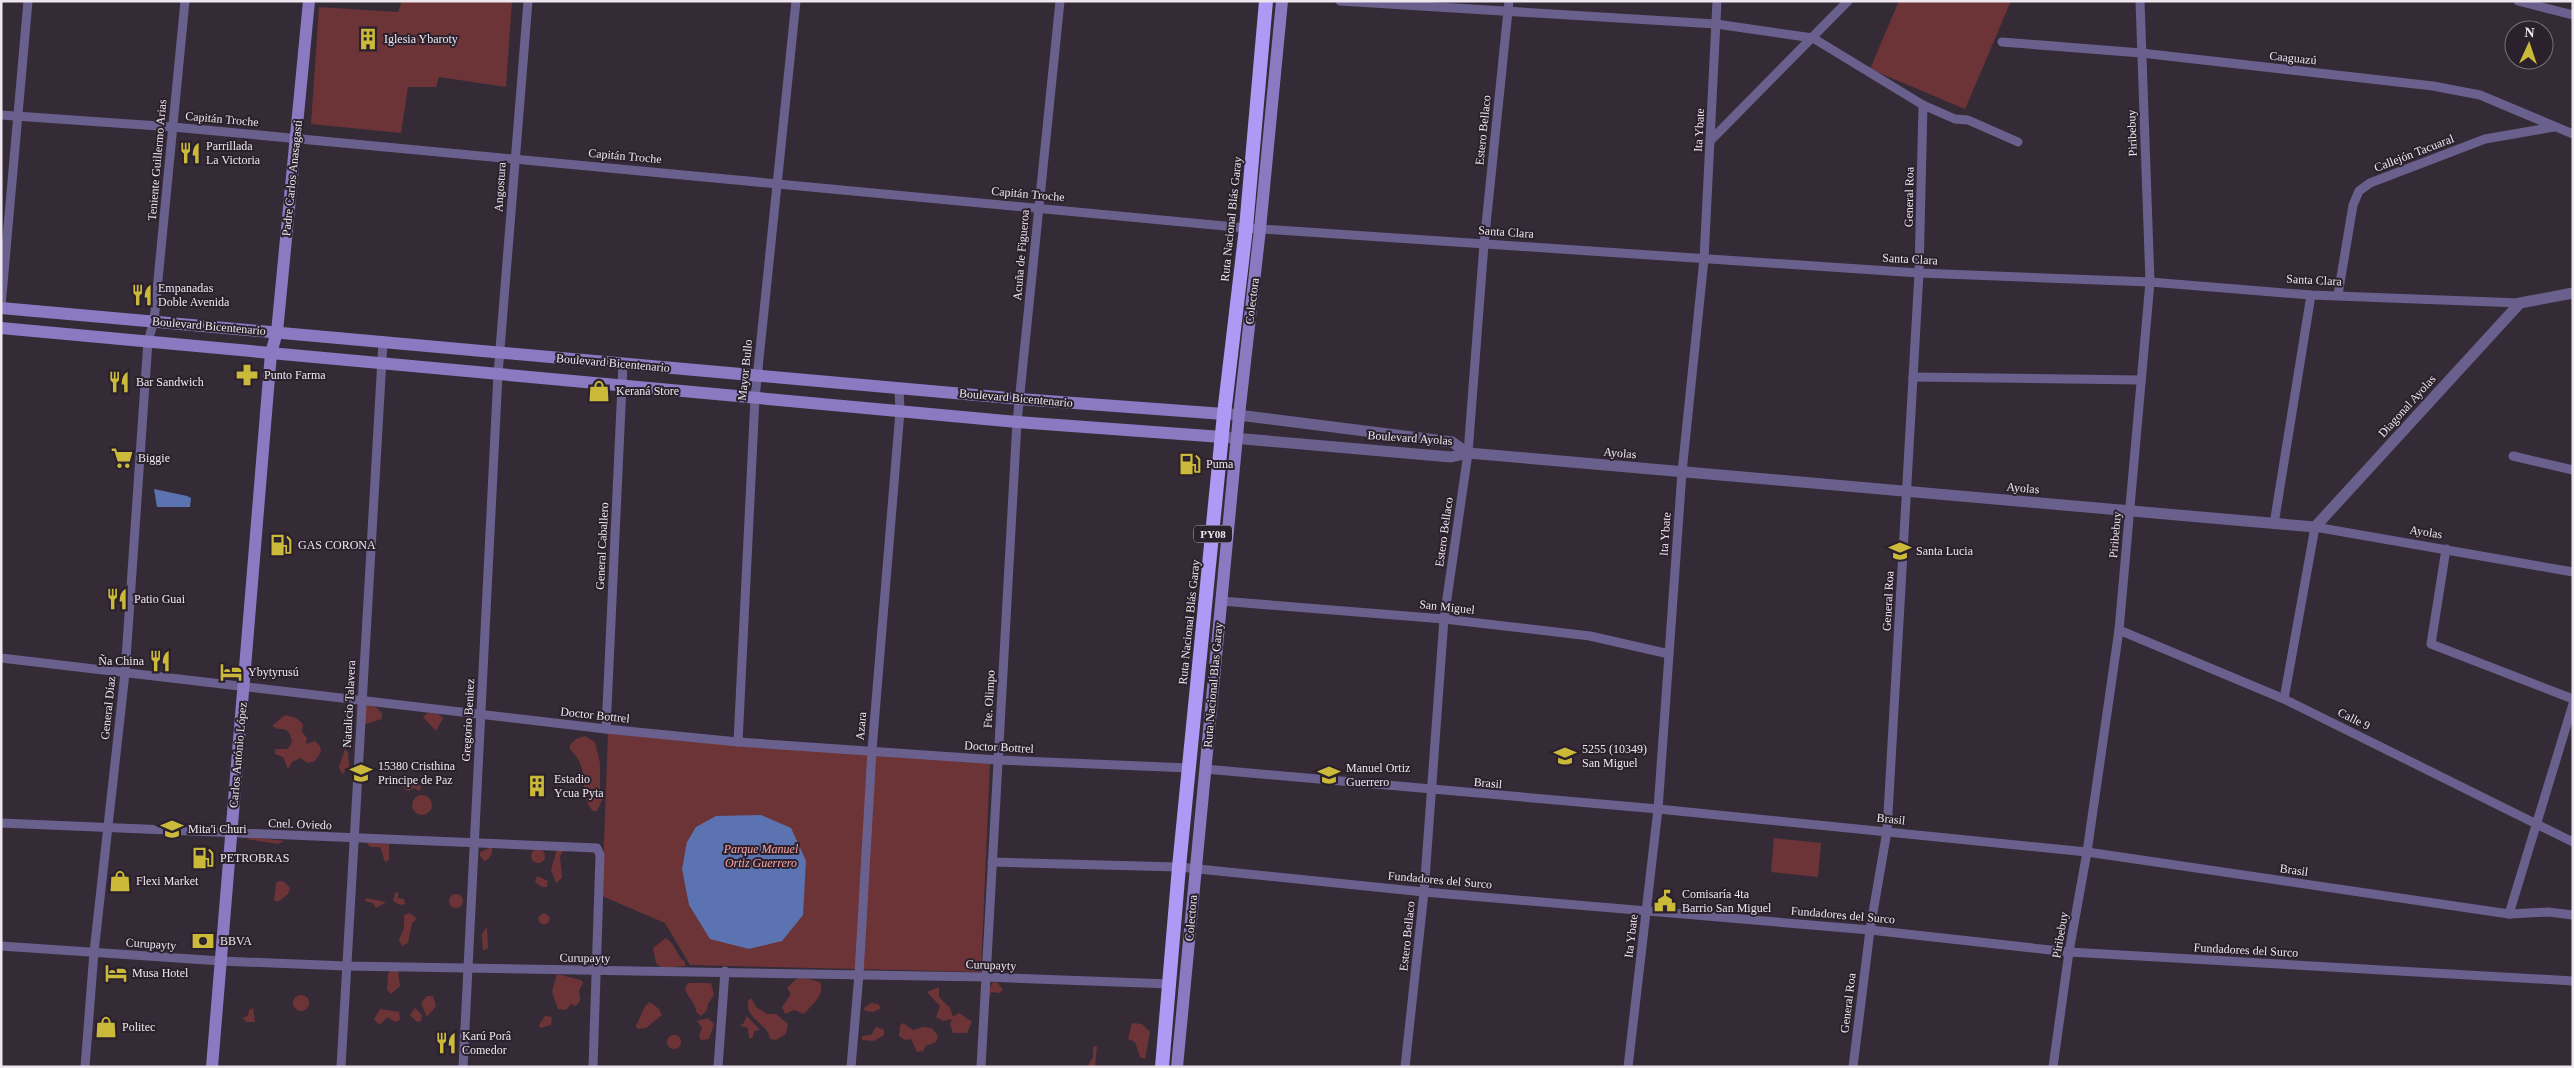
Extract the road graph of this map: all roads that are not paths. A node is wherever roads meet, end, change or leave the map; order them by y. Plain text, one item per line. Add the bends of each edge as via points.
1 (28, 1) edge
2 (185, 1) edge
3 (309, 1) edge
4 (528, 1) edge
5 (796, 1) edge
6 (1060, 1) edge
7 (1266, 1) edge
8 (1282, 1) edge
9 (1340, 1) edge
10 (1508, 1) edge
11 (1717, 1) edge
12 (1848, 1) edge
13 (2140, 1) edge
14 (2518, 1) edge
15 (1507, 12) junction
16 (2573, 15) edge
17 (1716, 24) junction
18 (1813, 38) junction
19 (2002, 42) dead end
20 (2141, 53) junction
21 (1923, 105) junction
22 (1, 115) edge
23 (18, 116) junction
24 (173, 126) junction
25 (2554, 126) junction
26 (2573, 134) edge
27 (296, 138) junction
28 (1712, 140) junction
29 (2018, 142) dead end
30 (514, 158) junction
31 (776, 183) junction
32 (1038, 208) junction
33 (1246, 228) junction
34 (1260, 229) junction
35 (1484, 244) junction
36 (1704, 259) junction
37 (1919, 273) junction
38 (2150, 282) junction
39 (2573, 293) edge
40 (2311, 295) junction
41 (2338, 295) junction
42 (2520, 303) junction
43 (1, 307) edge
44 (154, 322) junction
45 (1, 328) edge
46 (277, 332) junction
47 (148, 341) junction
48 (383, 342) junction
49 (271, 353) junction
50 (501, 353) junction
51 (381, 363) junction
52 (623, 364) junction
53 (498, 374) junction
54 (757, 376) junction
55 (1913, 378) junction
56 (2141, 380) junction
57 (622, 386) junction
58 (899, 388) junction
59 (755, 398) junction
60 (1020, 399) junction
61 (900, 411) junction
62 (1224, 414) junction
63 (1239, 415) junction
64 (1017, 422) junction
65 (1222, 437) junction
66 (1237, 438) junction
67 (1468, 453) junction
68 (2513, 456) dead end
69 (2573, 470) edge
70 (1682, 472) junction
71 (1907, 492) junction
72 (2130, 511) junction
73 (2274, 524) junction
74 (2315, 527) junction
75 (2446, 549) junction
76 (2573, 572) edge
77 (1221, 601) junction
78 (1444, 619) junction
79 (2119, 630) junction
80 (1669, 654) junction
81 (1, 658) edge
82 (124, 673) junction
83 (244, 687) junction
84 (2284, 699) junction
85 (2573, 699) edge
86 (362, 700) junction
87 (2573, 704) edge
88 (481, 715) junction
89 (606, 730) junction
90 (738, 742) junction
91 (872, 750) junction
92 (998, 760) junction
93 (1190, 768) junction
94 (1205, 769) junction
95 (1430, 790) junction
96 (1658, 810) junction
97 (1, 823) edge
98 (2536, 824) junction
99 (107, 828) junction
100 (1887, 831) junction
101 (231, 834) junction
102 (354, 839) junction
103 (2573, 842) edge
104 (474, 843) junction
105 (2088, 852) junction
106 (992, 862) junction
107 (1179, 867) junction
108 (1195, 868) junction
109 (1424, 892) junction
110 (1646, 911) junction
111 (2509, 914) junction
112 (2573, 915) edge
113 (1870, 930) junction
114 (1, 946) edge
115 (94, 952) junction
116 (2069, 952) junction
117 (221, 961) junction
118 (346, 966) junction
119 (468, 969) junction
120 (595, 971) junction
121 (724, 971) junction
122 (859, 974) junction
123 (985, 976) junction
124 (2573, 981) edge
125 (1170, 984) junction
126 (85, 1067) edge
127 (212, 1067) edge
128 (341, 1067) edge
129 (463, 1067) edge
130 (592, 1067) edge
131 (718, 1067) edge
132 (851, 1067) edge
133 (980, 1067) edge
134 (1162, 1067) edge
135 (1177, 1067) edge
136 (1405, 1067) edge
137 (1628, 1067) edge
138 (1853, 1067) edge
139 (2053, 1067) edge

1 - 23 street
2 - 24 street, Teniente Guillermo Arias
3 - 27 main road, Padre Carlos Anasagasti
4 - 30 street, Angostura
5 - 31 street, Mayor Bullo
6 - 32 street, Acuña de Figueroa
7 - 33 highway, Ruta Nacional Blás Garay / PY08
8 - 34 main road, Colectora
9 - 15 street
10 - 15 street, Estero Bellaco
11 - 17 street, Ita Ybate
12 - 18 street
13 - 20 street, Piribebuy
14 - 16 street
15 - 17 street
15 - 35 street, Estero Bellaco
17 - 18 street
17 - 28 street, Ita Ybate
18 - 21 street
18 - 28 street
19 - 20 street, Caaguazú
20 - 25 street, Caaguazú via 2433,86 2480,95
20 - 38 street, Piribebuy
21 - 29 street
21 - 37 street, General Roa
22 - 23 street, Capitán Troche
23 - 24 street, Capitán Troche
23 - 43 street
24 - 27 street, Capitán Troche
24 - 44 street, Teniente Guillermo Arias
25 - 26 street, Caaguazú
25 - 41 street, Callejón Tacuaral via 2485,139 2370,182 2359,191 2353,205
27 - 30 street, Capitán Troche
27 - 46 main road, Padre Carlos Anasagasti
28 - 36 street, Ita Ybate
30 - 31 street, Capitán Troche
30 - 50 street, Angostura
31 - 32 street, Capitán Troche
31 - 54 street, Mayor Bullo
32 - 33 street, Capitán Troche
32 - 60 street, Acuña de Figueroa
33 - 34 street, Santa Clara
33 - 62 highway, Ruta Nacional Blás Garay / PY08
34 - 35 street, Santa Clara
34 - 63 main road, Colectora
35 - 36 street, Santa Clara
35 - 67 street, Estero Bellaco
36 - 37 street, Santa Clara
36 - 70 street, Ita Ybate
37 - 38 street, Santa Clara
37 - 55 street, General Roa
38 - 40 street, Santa Clara
38 - 56 street, Piribebuy
39 - 42 street, Santa Clara
40 - 41 street, Santa Clara
40 - 73 street
41 - 42 street, Santa Clara
42 - 74 street, Diagonal Ayolas
43 - 44 main road, Boulevard Bicentenario
44 - 46 main road, Boulevard Bicentenario
44 - 47 street, General Díaz
45 - 47 main road, Boulevard Bicentenario
46 - 48 main road, Boulevard Bicentenario
46 - 49 main road, Padre Carlos Anasagasti
47 - 49 main road, Boulevard Bicentenario
47 - 82 street, General Díaz
48 - 50 main road, Boulevard Bicentenario
48 - 51 street, Natalicio Talavera
49 - 51 main road, Boulevard Bicentenario
49 - 83 main road, Carlos António López
50 - 52 main road, Boulevard Bicentenario
50 - 53 street, Angostura
51 - 53 main road, Boulevard Bicentenario
51 - 86 street, Natalicio Talavera
52 - 54 main road, Boulevard Bicentenario
52 - 57 street, General Caballero
53 - 57 main road, Boulevard Bicentenario
53 - 88 street, Gregorio Benitez
54 - 58 main road, Boulevard Bicentenario
54 - 59 street, Mayor Bullo
55 - 56 street
55 - 71 street, General Roa
56 - 72 street, Piribebuy
57 - 59 main road, Boulevard Bicentenario
57 - 89 street, General Caballero
58 - 60 main road, Boulevard Bicentenario
58 - 61 street, Azara
59 - 61 main road, Boulevard Bicentenario
59 - 90 street, Mayor Bullo
60 - 62 main road, Boulevard Bicentenario
60 - 64 street, Acuña de Figueroa
61 - 64 main road, Boulevard Bicentenario
61 - 91 street, Azara
62 - 63 street, Boulevard Ayolas
62 - 65 highway, Ruta Nacional Blás Garay / PY08
63 - 66 main road, Colectora
63 - 67 street, Boulevard Ayolas via 1452,442
64 - 65 main road, Boulevard Bicentenario
64 - 92 street, Fte. Olimpo
65 - 66 street, Boulevard Ayolas
65 - 93 highway, Ruta Nacional Blás Garay / PY08
66 - 67 street, Boulevard Ayolas via 1451,457
66 - 77 main road, Colectora
67 - 70 street, Ayolas
67 - 78 street, Estero Bellaco
68 - 69 street
70 - 71 street, Ayolas
70 - 80 street, Ita Ybate
71 - 72 street, Ayolas
71 - 100 street, General Roa
72 - 73 street, Ayolas
72 - 79 street, Piribebuy
73 - 74 street, Ayolas
74 - 75 street, Ayolas
74 - 84 street
75 - 76 street, Ayolas
75 - 85 street via 2431,644
77 - 78 street, San Miguel
77 - 94 main road, Ruta Nacional Blas Garay
78 - 80 street, San Miguel via 1590,636
78 - 95 street, Estero Bellaco
79 - 84 street, Calle 9
79 - 105 street, Piribebuy
80 - 96 street, Ita Ybate
81 - 82 street, Doctor Bottrel
82 - 83 street, Doctor Bottrel
82 - 99 street, General Díaz
83 - 86 street, Doctor Bottrel
83 - 101 main road, Carlos António López
84 - 98 street, Calle 9
86 - 88 street, Doctor Bottrel
86 - 102 street, Natalicio Talavera
87 - 98 street
88 - 89 street, Doctor Bottrel
88 - 104 street, Gregorio Benitez
89 - 90 street, Doctor Bottrel
90 - 91 street, Doctor Bottrel
91 - 92 street, Doctor Bottrel
91 - 122 street, Azara
92 - 93 street, Doctor Bottrel
92 - 106 street, Fte. Olimpo
93 - 107 highway, Ruta Nacional Blás Garay / PY08
94 - 95 street, Brasil
94 - 108 main road, Colectora
95 - 96 street, Brasil
95 - 109 street, Estero Bellaco
96 - 100 street, Brasil
96 - 110 street, Ita Ybate
97 - 99 street, Cnel. Oviedo
98 - 103 street, Calle 9
98 - 111 street
99 - 101 street, Cnel. Oviedo
99 - 115 street, General Díaz
100 - 105 street, Brasil
100 - 113 street, General Roa
101 - 102 street, Cnel. Oviedo
101 - 117 main road, Carlos António López
102 - 104 street, Cnel. Oviedo
102 - 118 street, Natalicio Talavera
104 - 119 street, Gregorio Benitez
104 - 120 street, Cnel. Oviedo via 597,848 600,855
105 - 111 street, Brasil
105 - 116 street, Piribebuy
106 - 107 street, Fundadores del Surco
106 - 123 street, Fte. Olimpo
107 - 108 street, Fundadores del Surco
107 - 125 highway, Ruta Nacional Blás Garay / PY08
108 - 109 street, Fundadores del Surco
108 - 135 main road, Colectora
109 - 110 street, Fundadores del Surco
109 - 136 street, Estero Bellaco
110 - 113 street, Fundadores del Surco
110 - 137 street, Ita Ybate
111 - 112 street, Brasil via 2548,912
113 - 116 street, Fundadores del Surco
113 - 138 street, General Roa
114 - 115 street, Curupayty
115 - 117 street, Curupayty
115 - 126 street, General Díaz
116 - 124 street, Fundadores del Surco
116 - 139 street, Piribebuy
117 - 118 street, Curupayty
117 - 127 main road, Carlos António López
118 - 119 street, Curupayty
118 - 128 street, Natalicio Talavera
119 - 120 street, Curupayty
119 - 129 street, Gregorio Benitez
120 - 121 street, Curupayty
120 - 130 street
121 - 122 street, Curupayty
121 - 131 street
122 - 123 street, Curupayty
122 - 132 street, Azara
123 - 125 street, Curupayty
123 - 133 street, Fte. Olimpo
125 - 134 highway, Ruta Nacional Blás Garay / PY08

